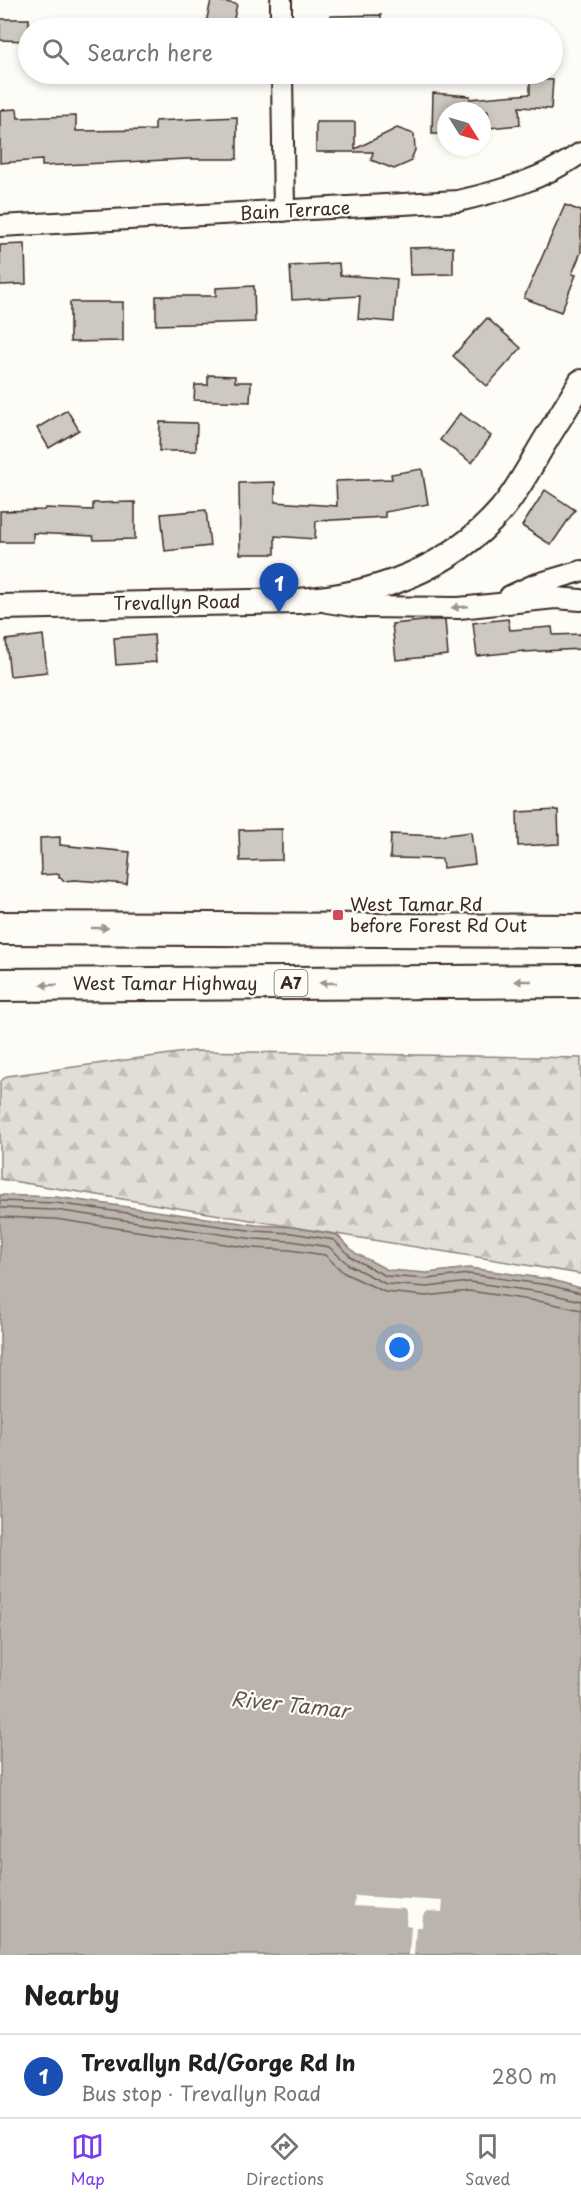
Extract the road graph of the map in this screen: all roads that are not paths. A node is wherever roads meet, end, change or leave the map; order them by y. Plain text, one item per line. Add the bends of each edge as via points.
1 (281, 0) edge
2 (281, 18) edge
3 (282, 84) edge
4 (581, 153) edge
5 (284, 211) junction
6 (0, 226) edge
7 (581, 382) edge
8 (581, 571) edge
9 (314, 600) junction
10 (581, 600) edge
11 (498, 602) junction
12 (0, 607) edge
13 (581, 918) edge
14 (0, 928) edge
15 (540, 931) junction
16 (581, 931) edge
17 (581, 981) edge
18 (0, 985) edge

1 - 2 street
3 - 5 street
4 - 5 street, Bain Terrace via 543,176 507,190 458,201
5 - 6 street, Bain Terrace
7 - 9 street via 512,496 469,541 420,571 390,583
8 - 11 street, Trevallyn Road via 534,585
11 -> 9 street, Trevallyn Road via 459,608 359,607
9 - 12 street, Trevallyn Road
10 - 11 street, Trevallyn Road
13 - 15 street
14 -> 15 highway
15 - 16 highway
17 -> 18 highway, West Tamar Highway / A7

